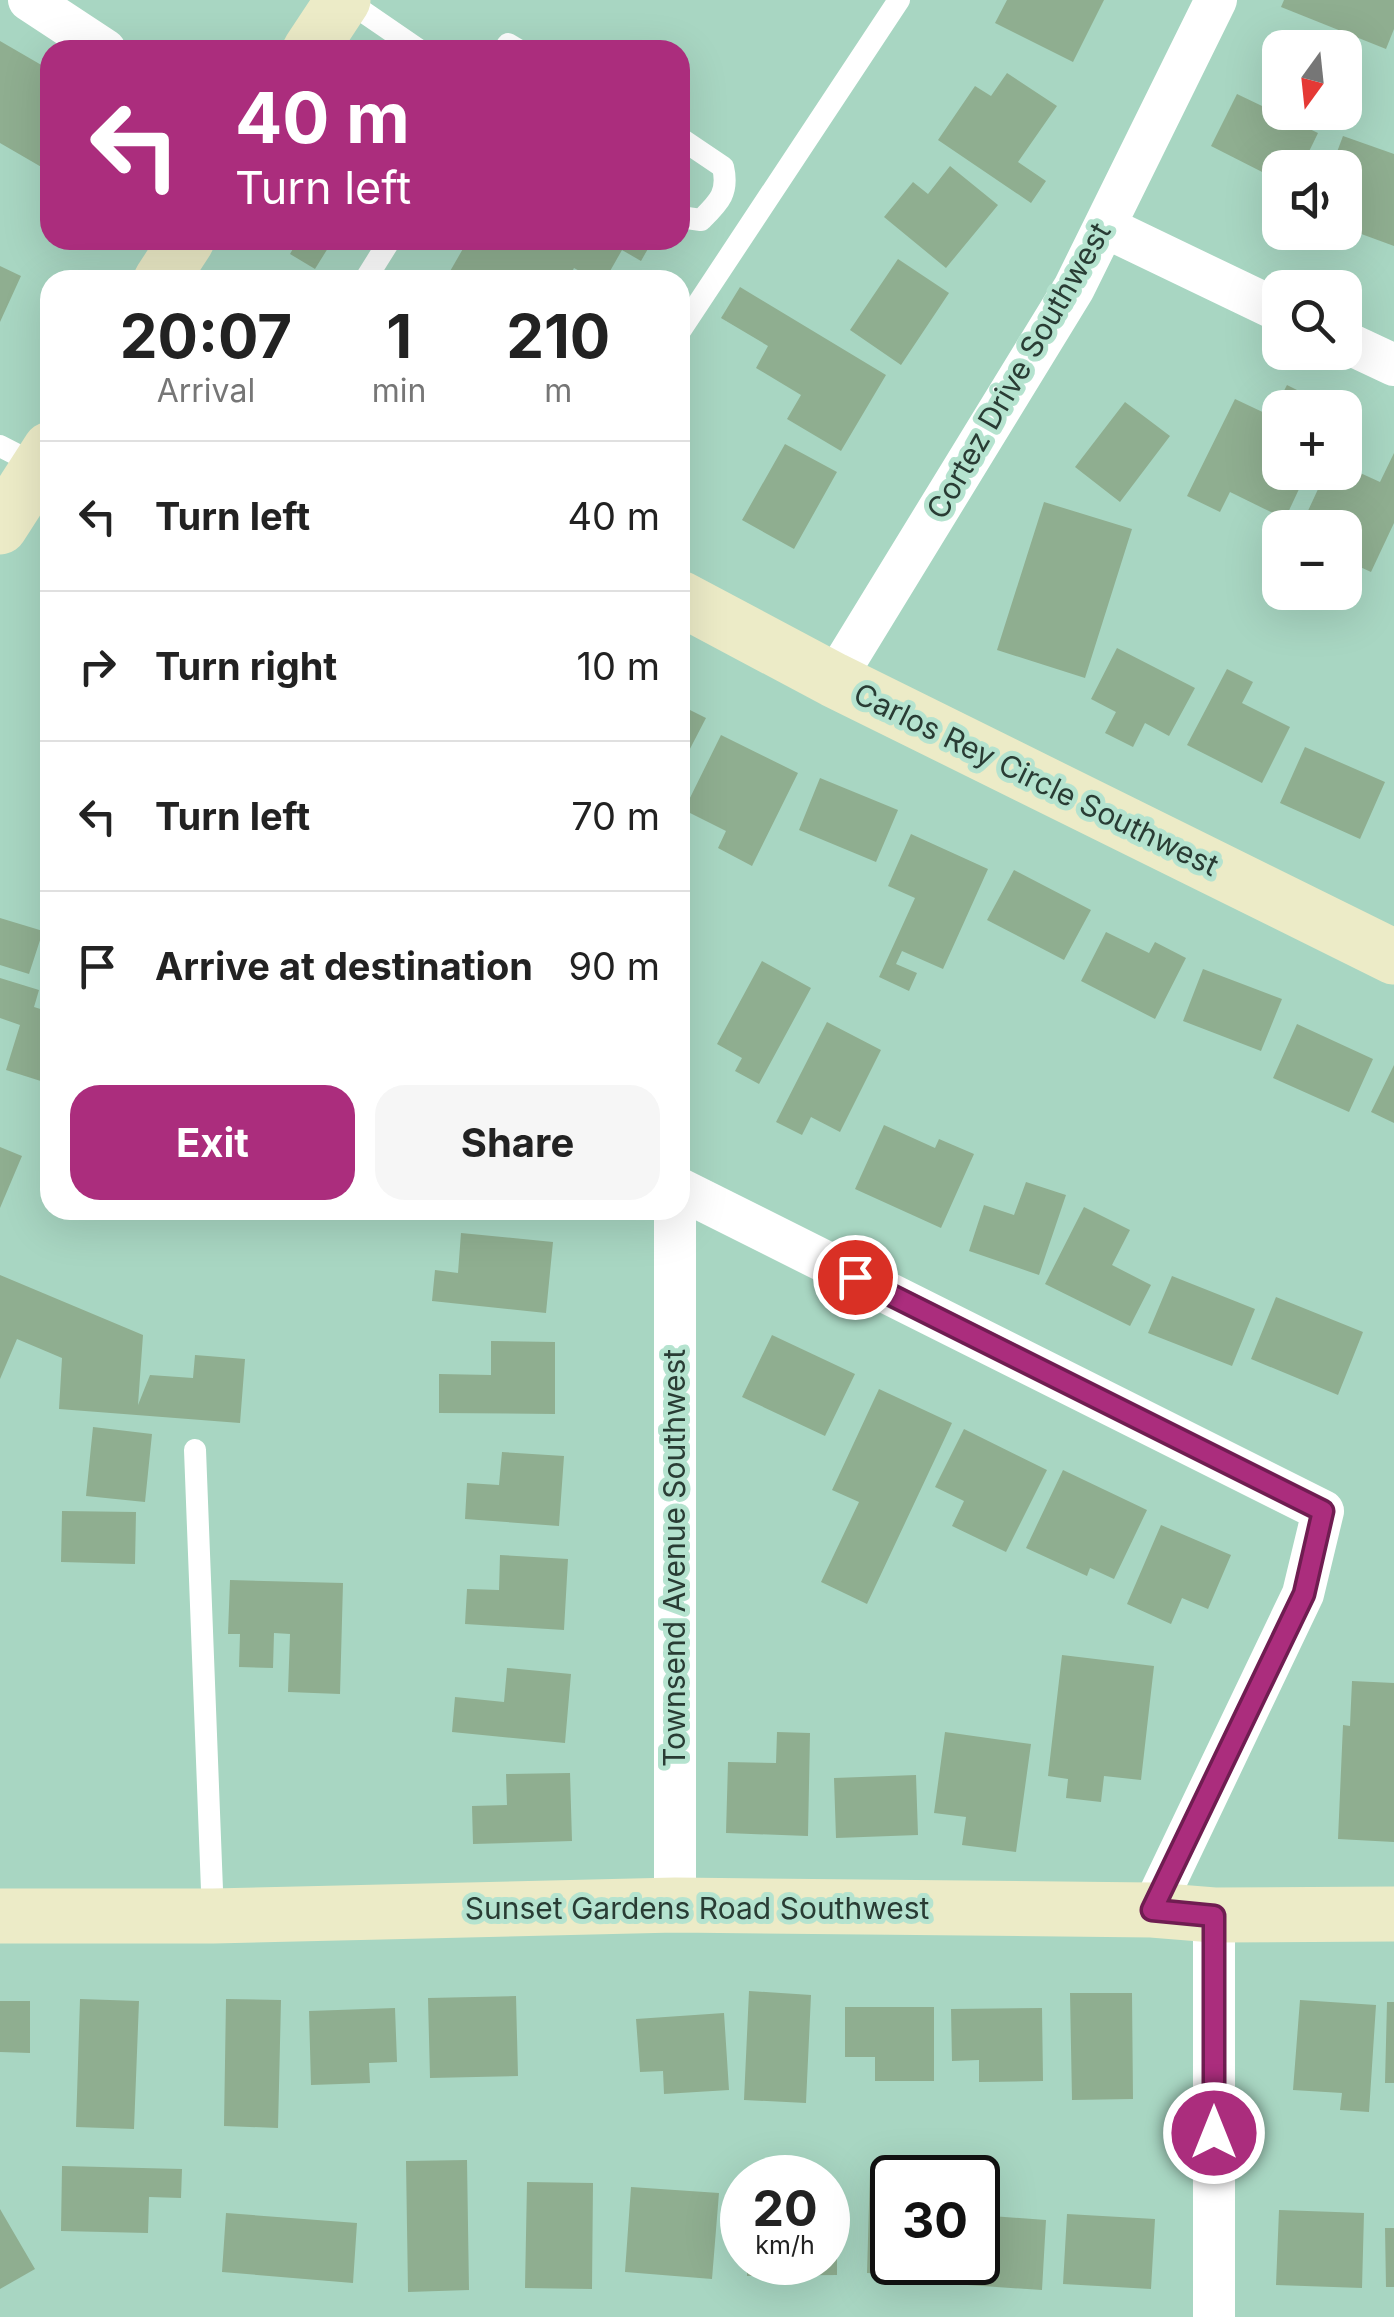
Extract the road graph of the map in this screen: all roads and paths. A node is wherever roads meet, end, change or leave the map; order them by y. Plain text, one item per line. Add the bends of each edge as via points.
1 (28, 0) edge
2 (344, 0) edge
3 (899, 0) edge
4 (1216, 0) edge
5 (90, 40) edge
6 (317, 40) edge
7 (404, 40) edge
8 (690, 145) edge
9 (690, 218) edge
10 (1105, 227) junction
11 (1262, 301) edge
12 (690, 316) edge
13 (1362, 350) edge
14 (1394, 365) edge
15 (30, 454) edge
16 (0, 527) edge
17 (690, 603) edge
18 (834, 680) junction
19 (1394, 957) edge
20 (690, 1194) edge
21 (675, 1220) edge
22 (195, 1450) dead end
23 (676, 1905) junction
24 (1152, 1910) junction
25 (1394, 1914) edge
26 (0, 1916) edge
27 (213, 1916) junction
28 (1214, 1916) junction
29 (1214, 2317) edge

1 - 5 street
2 - 6 street
2 - 7 lane
3 - 12 lane
4 - 10 street, Cortez Drive Southwest
8 - 9 lane via 723,167 727,183 701,220
10 - 11 street
10 - 18 street, Cortez Drive Southwest
13 - 14 street
15 - 16 street
17 - 18 street, Carlos Rey Circle Southwest
18 - 19 street, Carlos Rey Circle Southwest
20 - 24 street via 1323,1511 1304,1594
21 - 23 street, Townsend Avenue Southwest
22 - 27 lane
23 - 24 street, Sunset Gardens Road Southwest
23 - 27 street, Sunset Gardens Road Southwest
24 - 28 street, Sunset Gardens Road Southwest
25 - 28 street, Sunset Gardens Road Southwest
26 - 27 street, Sunset Gardens Road Southwest
28 - 29 street

